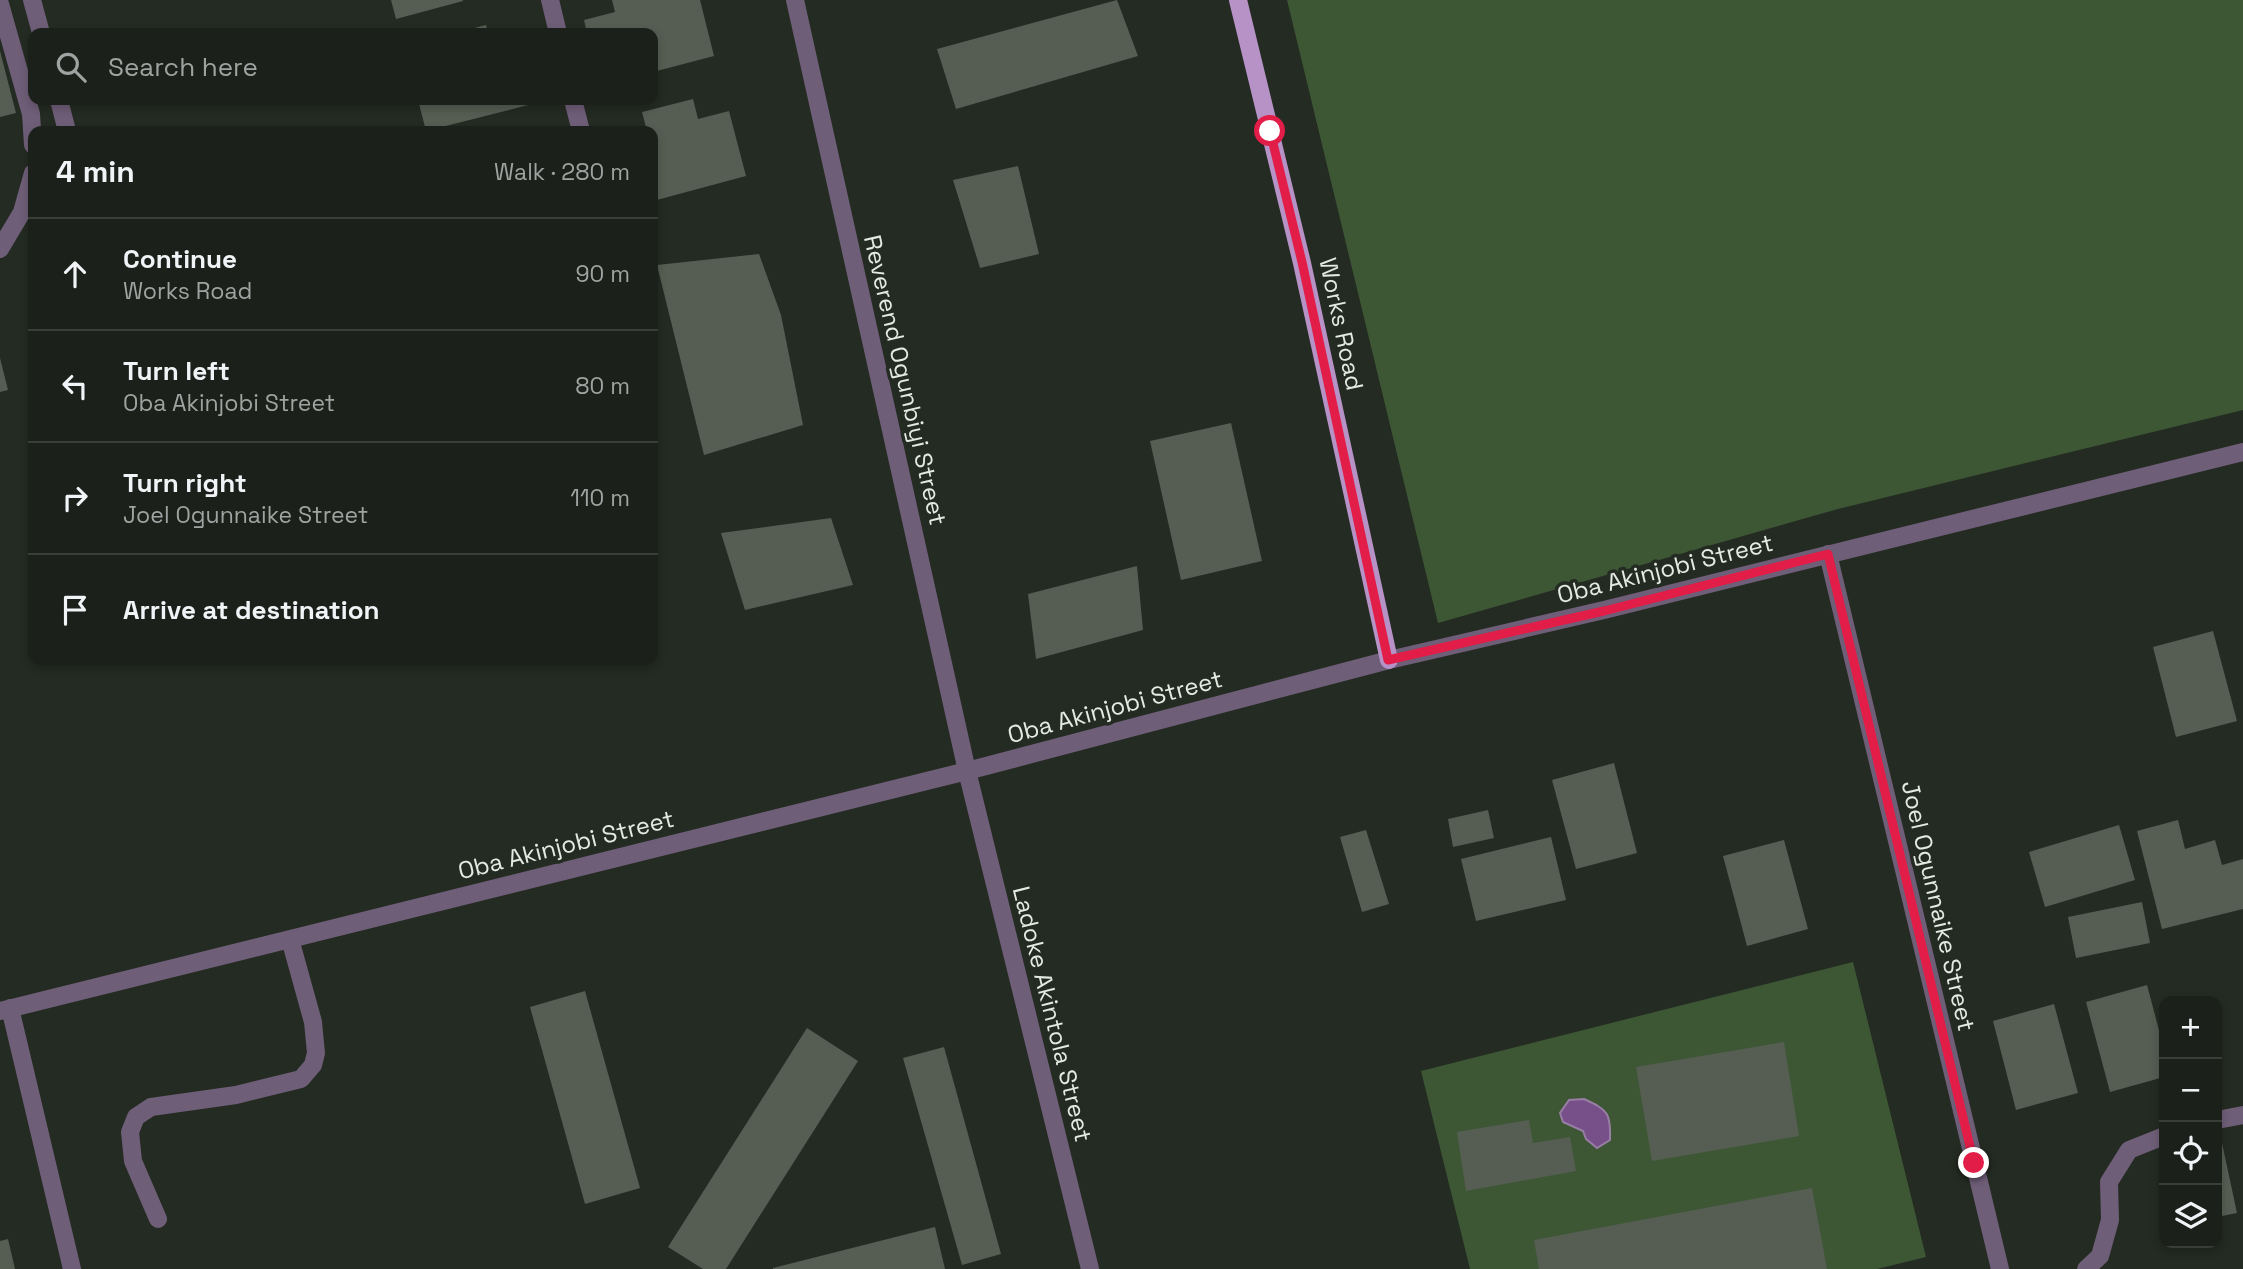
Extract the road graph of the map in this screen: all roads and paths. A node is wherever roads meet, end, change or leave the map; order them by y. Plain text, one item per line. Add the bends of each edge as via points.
1 (32, 0) edge
2 (550, 0) edge
3 (795, 0) edge
4 (1238, 0) edge
5 (0, 4) edge
6 (40, 28) edge
7 (557, 28) edge
8 (28, 103) edge
9 (28, 105) edge
10 (60, 105) edge
11 (574, 105) edge
12 (32, 126) edge
13 (66, 126) edge
14 (580, 126) edge
15 (28, 191) edge
16 (0, 249) edge
17 (2242, 458) edge
18 (1828, 554) junction
19 (1388, 660) junction
20 (967, 771) junction
21 (290, 939) junction
22 (5, 1010) edge
23 (2243, 1115) edge
24 (2222, 1119) edge
25 (2159, 1138) edge
26 (158, 1219) dead end
27 (72, 1269) edge
28 (1090, 1269) edge
29 (2000, 1269) edge
30 (2086, 1269) edge

1 - 6 street
2 - 7 street
3 - 20 street, Reverend Ogunbiyi Street
4 - 19 main road, Works Road via 1302,262
5 - 8 street
9 - 12 street
10 - 13 street
11 - 14 street
15 - 16 street via 22,212
17 - 18 street, Oba Akinjobi Street
18 - 19 street, Oba Akinjobi Street
18 - 29 street, Joel Ogunnaike Street
19 - 20 street, Oba Akinjobi Street
20 - 21 street, Oba Akinjobi Street
20 - 28 street, Ladoke Akintola Street
21 - 22 street, Oba Akinjobi Street
21 - 26 street via 313,1022 313,1065 302,1079 236,1095 151,1107 136,1117 130,1132 133,1161
22 - 27 street
23 - 24 street
25 - 30 street via 2129,1150 2109,1182 2110,1220 2100,1256

